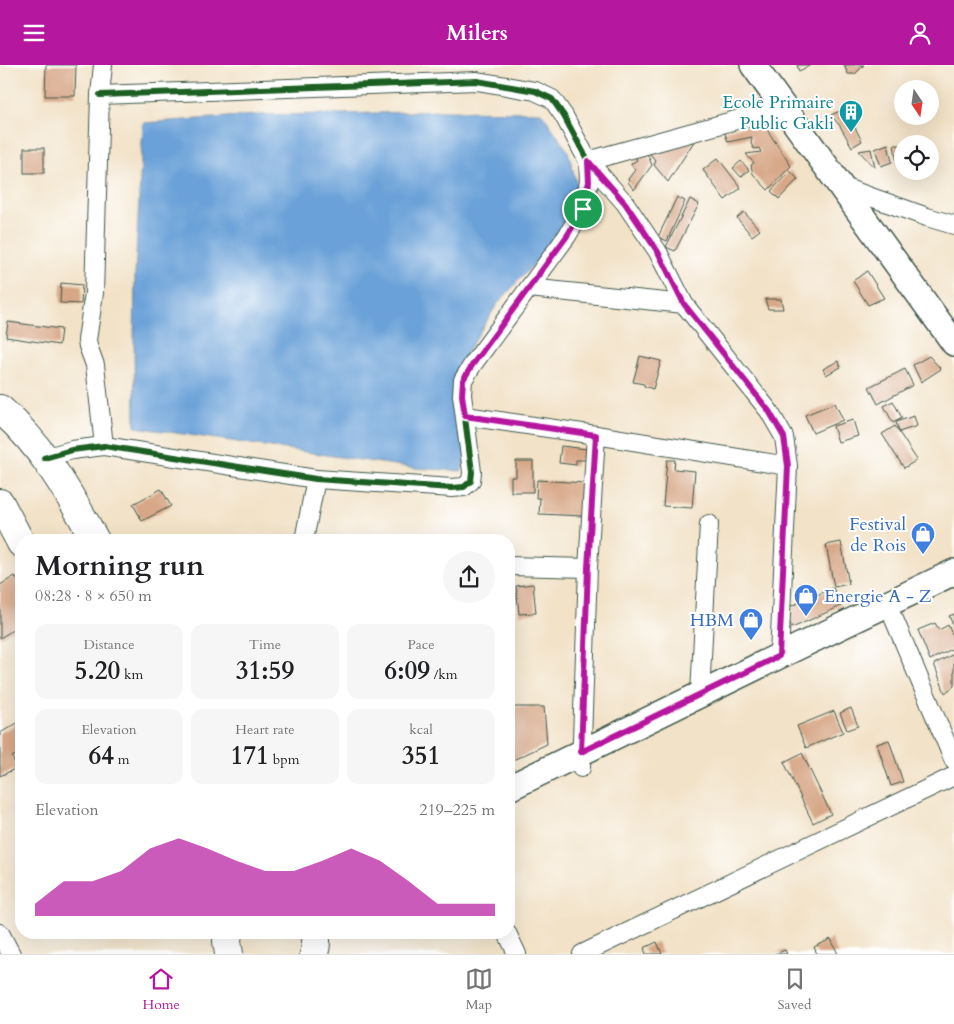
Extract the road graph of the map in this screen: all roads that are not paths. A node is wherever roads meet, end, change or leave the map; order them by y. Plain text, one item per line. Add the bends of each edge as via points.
1 (103, 65) edge
2 (753, 65) edge
3 (478, 73) edge
4 (100, 95) junction
5 (783, 107) junction
6 (588, 161) junction
7 (839, 185) junction
8 (954, 225) edge
9 (529, 288) junction
10 (684, 304) junction
11 (954, 343) edge
12 (0, 409) edge
13 (465, 416) junction
14 (596, 435) junction
15 (104, 446) junction
16 (44, 458) junction
17 (788, 466) junction
18 (316, 479) junction
19 (0, 503) edge
20 (709, 524) dead end
21 (16, 534) edge
22 (92, 534) edge
23 (305, 534) edge
24 (515, 566) edge
25 (588, 568) junction
26 (954, 572) edge
27 (954, 590) edge
28 (894, 619) junction
29 (779, 656) junction
30 (700, 694) junction
31 (581, 760) junction
32 (954, 761) edge
33 (954, 777) edge
34 (515, 786) edge
35 (515, 800) edge
36 (0, 933) edge
37 (316, 939) edge
38 (510, 939) edge
39 (11, 954) edge
40 (314, 954) edge
41 (516, 954) edge
42 (582, 954) edge

1 - 4 street
2 - 5 main road
3 - 4 street
3 - 6 street via 552,99
4 - 15 street via 94,293 88,346 95,365
5 - 6 street
5 - 7 main road
6 - 9 street via 589,182 583,209
6 - 10 street via 625,203 658,252
7 - 8 street
7 - 11 main road
9 - 10 street
9 - 13 street via 463,380
10 - 17 street via 769,411 784,437
12 - 16 main road
13 - 14 street
13 - 18 street via 472,472 471,481 464,487
14 - 17 street
14 - 25 street
15 - 16 street
15 - 18 street
16 - 22 main road via 74,501
17 - 29 street
18 - 23 street
19 - 21 main road
20 - 30 street
24 - 25 street
25 - 31 street
26 - 29 main road
27 - 28 main road
28 - 31 main road
28 - 32 street
29 - 30 main road
30 - 31 main road
31 - 34 main road
31 - 35 main road
33 - 42 street
36 - 39 street
37 - 40 main road
38 - 41 street

